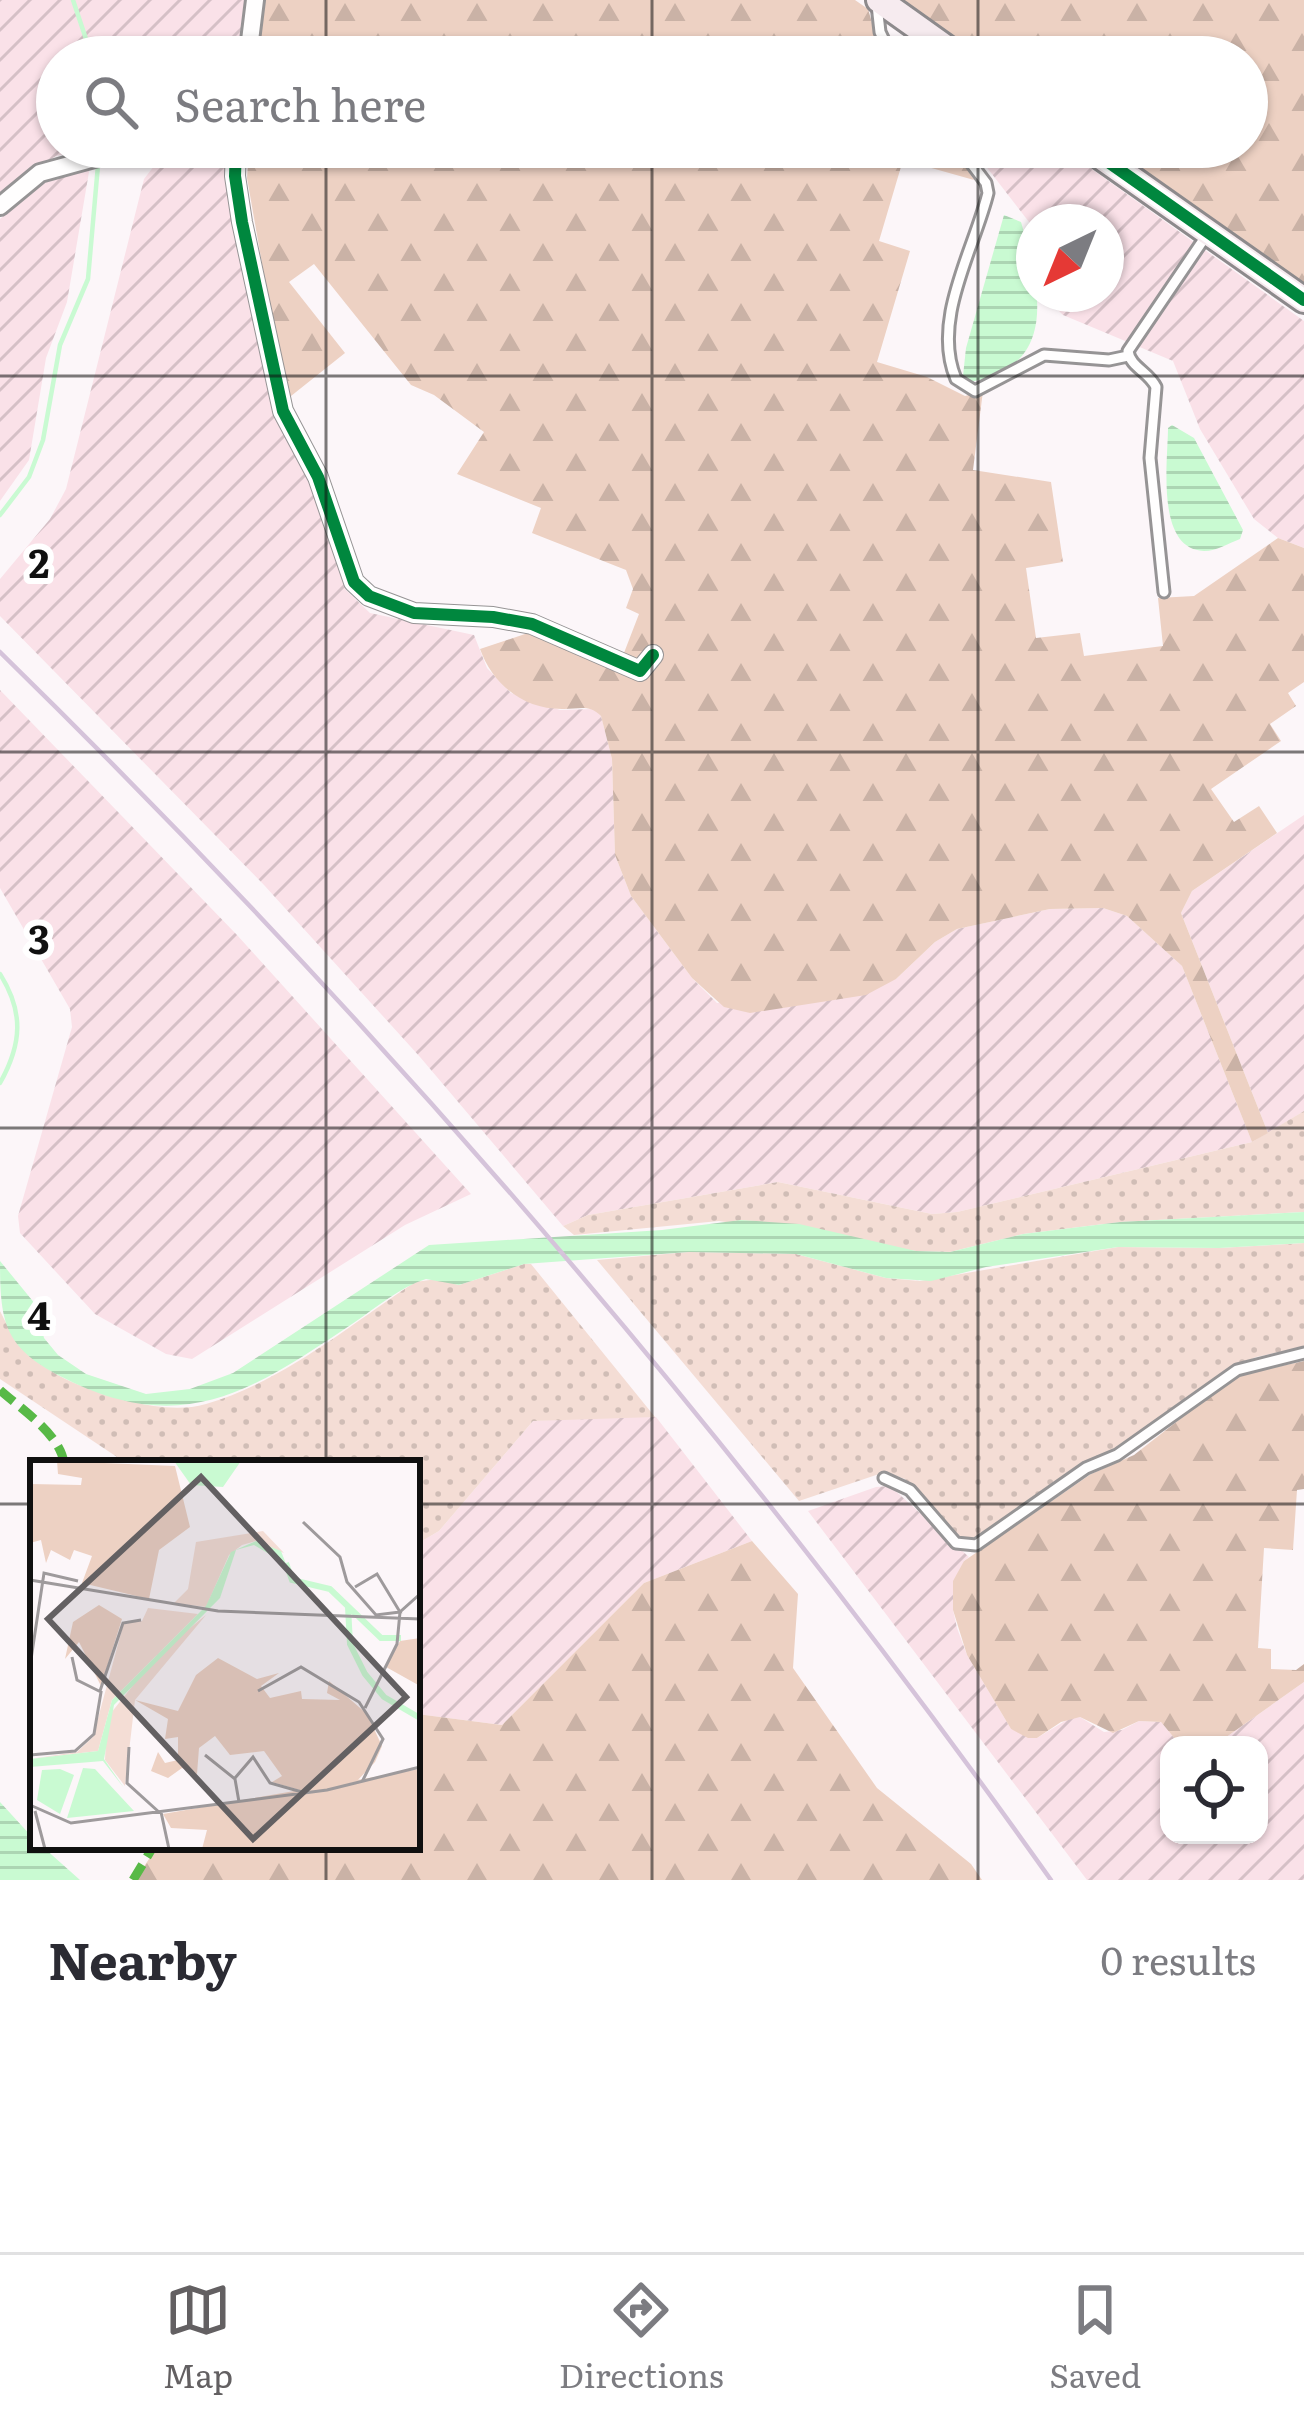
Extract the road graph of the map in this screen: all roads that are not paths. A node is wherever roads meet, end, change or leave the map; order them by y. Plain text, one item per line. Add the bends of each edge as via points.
1 (255, 0) edge
2 (878, 0) edge
3 (251, 36) edge
4 (882, 36) edge
5 (929, 36) edge
6 (58, 168) edge
7 (236, 168) edge
8 (974, 168) edge
9 (1117, 168) edge
10 (0, 206) edge
11 (1208, 232) junction
12 (1304, 300) edge
13 (1128, 356) junction
14 (1164, 592) dead end
15 (652, 656) dead end
16 (1304, 1353) edge
17 (884, 1478) dead end

1 - 3 street
2 - 4 lane
2 - 5 street
6 - 10 street
7 - 15 street via 283,411 318,477 354,582 414,613 532,624 640,671
8 - 13 lane via 988,193 951,312 956,379 975,391 1043,356
9 - 11 street
11 - 12 street
11 - 13 lane
13 - 14 lane via 1156,387 1150,458
16 - 17 lane via 1238,1370 976,1545 956,1543 910,1490

